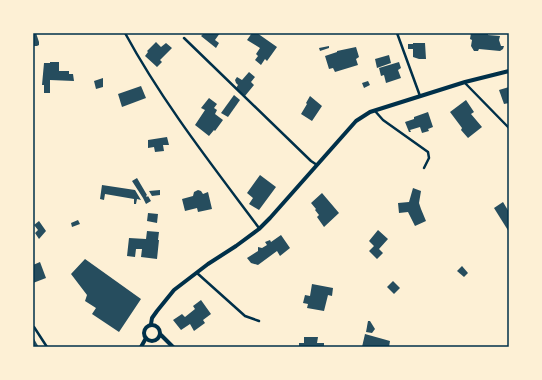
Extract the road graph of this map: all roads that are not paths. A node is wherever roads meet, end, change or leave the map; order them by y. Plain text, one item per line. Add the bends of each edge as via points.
1 (125, 33) edge
2 (397, 33) edge
3 (184, 38) dead end
4 (509, 71) edge
5 (464, 82) junction
6 (421, 96) junction
7 (376, 111) junction
8 (509, 128) edge
9 (317, 165) junction
10 (424, 168) dead end
11 (260, 229) junction
12 (196, 273) junction
13 (259, 321) dead end
14 (151, 324) junction
15 (34, 327) dead end
16 (161, 335) junction
17 (146, 338) junction
18 (47, 347) edge
19 (141, 347) edge
20 (173, 347) edge

1 - 11 lane via 180,122
2 - 6 lane
3 - 9 lane
4 - 5 street
5 - 6 street
5 - 8 lane
6 - 7 street
7 - 9 street via 356,121
7 - 10 lane via 383,120 428,152 429,158
9 - 11 street
11 - 12 street
12 - 13 lane via 245,316
12 - 14 street via 174,290 152,318
14 - 16 street via 160,329
14 - 17 street via 144,329
15 - 18 lane
16 - 17 street via 155,341
16 - 20 street
17 - 19 street

